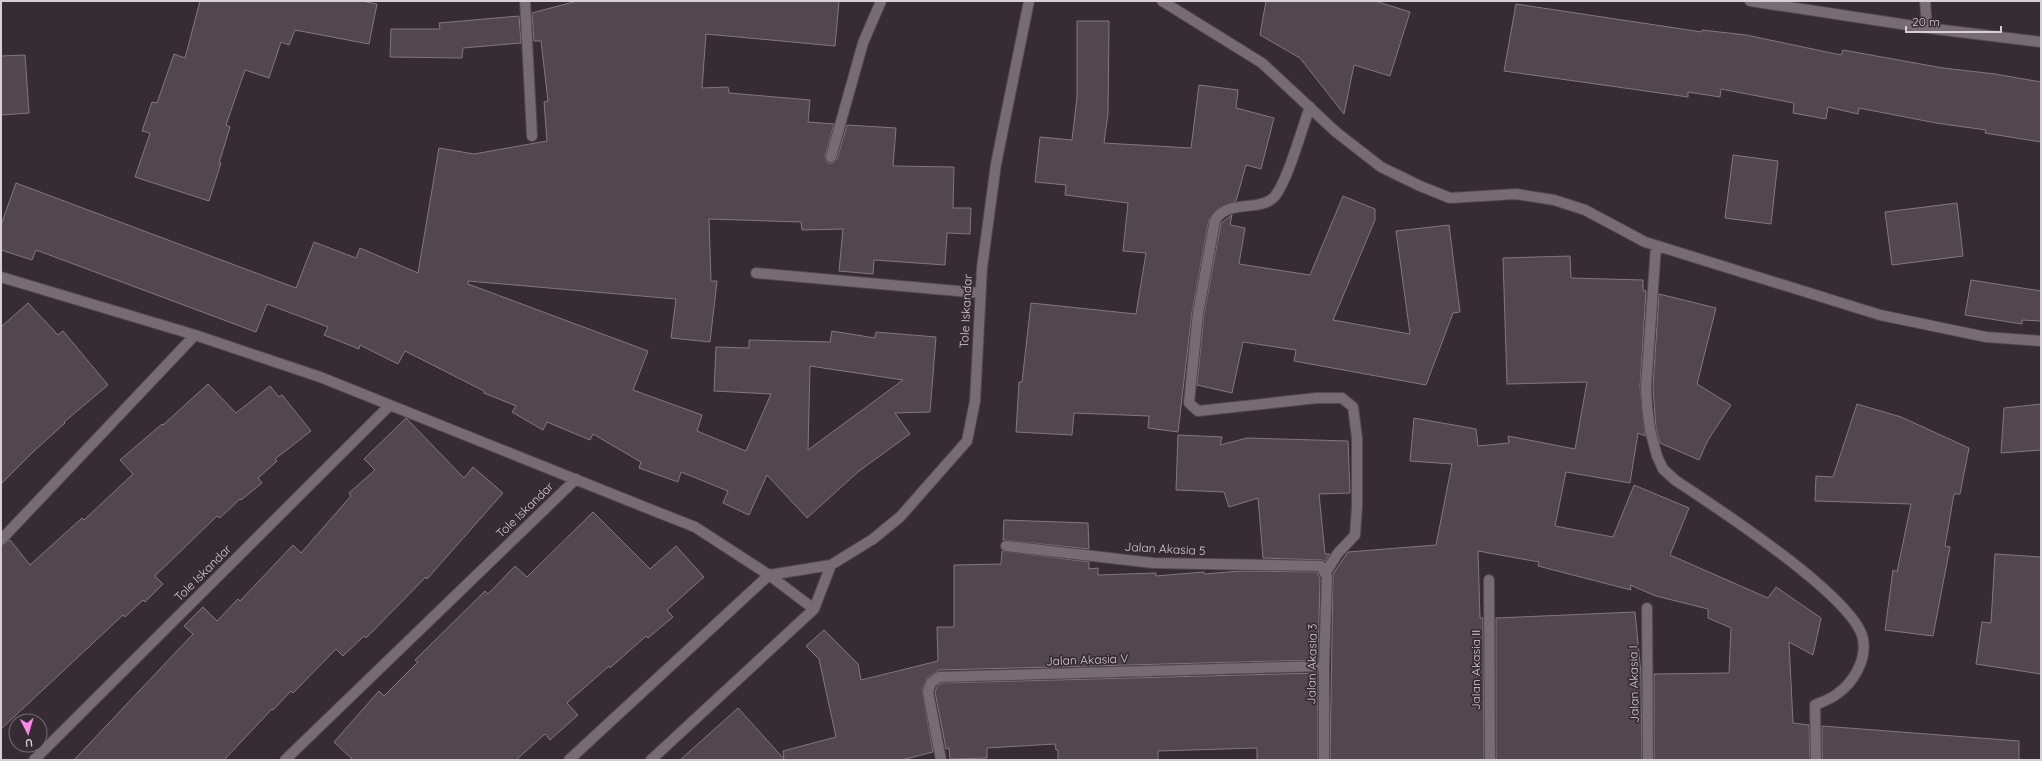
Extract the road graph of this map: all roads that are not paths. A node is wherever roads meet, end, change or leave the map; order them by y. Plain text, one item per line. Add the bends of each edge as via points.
1 (525, 1) edge
2 (881, 1) edge
3 (1029, 1) edge
4 (1162, 1) edge
5 (1750, 1) edge
6 (1925, 1) edge
7 (1927, 28) junction
8 (2041, 42) edge
9 (1310, 107) junction
10 (532, 136) dead end
11 (831, 157) dead end
12 (1656, 246) junction
13 (756, 273) dead end
14 (1, 277) edge
15 (980, 293) junction
16 (195, 335) junction
17 (2041, 341) edge
18 (390, 405) junction
19 (576, 479) junction
20 (1, 540) edge
21 (1006, 546) dead end
22 (831, 565) junction
23 (1324, 570) junction
24 (769, 575) junction
25 (1489, 580) dead end
26 (1646, 608) dead end
27 (814, 609) junction
28 (1324, 666) junction
29 (34, 760) edge
30 (285, 760) edge
31 (569, 760) edge
32 (651, 760) edge
33 (941, 760) edge
34 (1324, 760) edge
35 (1490, 760) edge
36 (1648, 760) edge
37 (1816, 760) edge

1 - 10 street
2 - 11 street via 862,43
3 - 15 street, Tole Iskandar via 996,164
4 - 9 street via 1262,63
5 - 7 street
6 - 7 street
7 - 8 street
9 - 12 street via 1336,132 1381,167 1420,186 1450,198 1516,194 1554,200 1585,210
9 - 23 street via 1284,179 1275,196 1265,202 1226,209 1215,220 1198,313 1189,403 1198,411 1317,398 1342,398 1354,407 1357,438 1355,535
12 - 17 street via 1880,315 1986,337
12 - 37 street via 1646,387 1650,430 1657,456 1664,469 1675,480 1813,578 1844,609 1864,640 1857,673 1838,694 1815,705
13 - 15 street
14 - 16 street
15 - 22 street, Tole Iskandar via 975,401 967,441 900,517 873,539
16 - 18 street via 320,377
16 - 20 street
18 - 19 street
18 - 29 street, Tole Iskandar
19 - 24 street via 695,527
19 - 30 street, Tole Iskandar
21 - 23 street, Jalan Akasia 5 via 1153,563 1316,565
22 - 24 street, Tole Iskandar
22 - 27 street
23 - 28 street, Jalan Akasia 3
24 - 27 street
24 - 31 street
25 - 35 street, Jalan Akasia II
26 - 36 street, Jalan Akasia I
27 - 32 street
28 - 33 street, Jalan Akasia V via 939,677 931,683 928,692
28 - 34 street, Jalan Akasia 3

